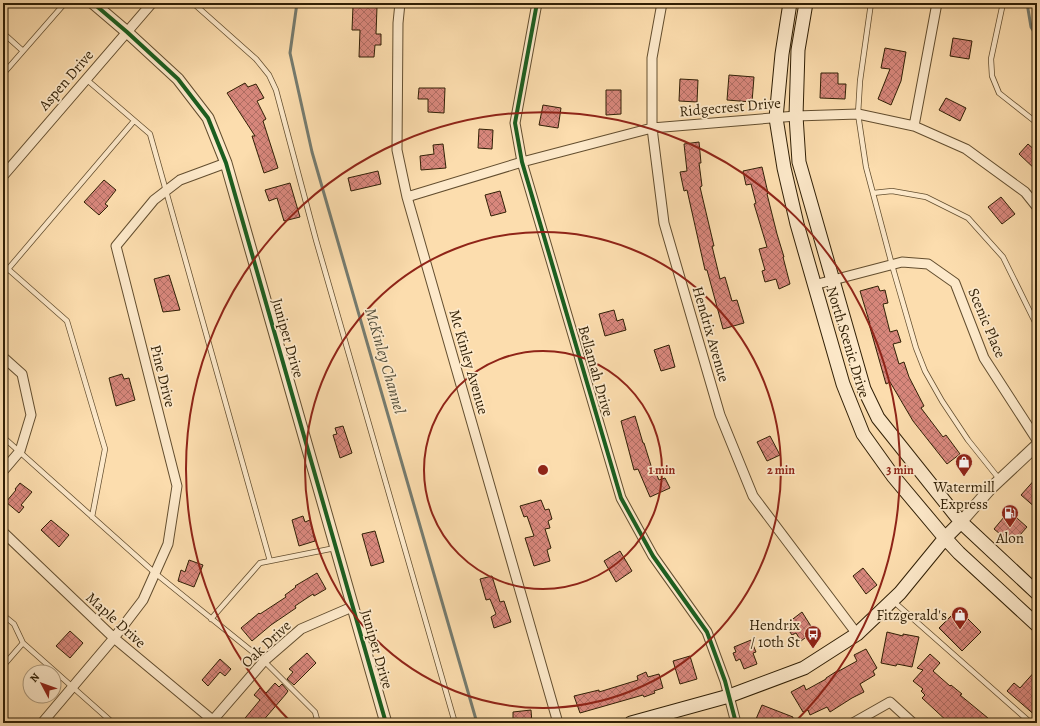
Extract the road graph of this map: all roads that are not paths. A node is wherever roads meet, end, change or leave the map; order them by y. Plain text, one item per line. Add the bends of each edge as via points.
1 (65, 3) edge
2 (93, 3) edge
3 (152, 3) edge
4 (193, 3) edge
5 (400, 3) edge
6 (538, 3) edge
7 (662, 3) edge
8 (790, 3) edge
9 (806, 3) edge
10 (871, 3) edge
11 (937, 3) edge
12 (1003, 3) edge
13 (126, 32) junction
14 (3, 33) edge
15 (23, 51) junction
16 (3, 74) edge
17 (86, 79) junction
18 (858, 114) junction
19 (796, 116) junction
20 (776, 118) junction
21 (134, 121) junction
22 (1037, 123) edge
23 (914, 126) junction
24 (652, 128) junction
25 (522, 162) junction
26 (226, 163) junction
27 (3, 176) edge
28 (166, 190) junction
29 (873, 193) junction
30 (407, 197) junction
31 (1037, 207) edge
32 (892, 265) junction
33 (8, 269) junction
34 (3, 275) edge
35 (833, 280) junction
36 (814, 285) junction
37 (1037, 326) edge
38 (3, 357) edge
39 (3, 437) edge
40 (1037, 440) edge
41 (1037, 445) edge
42 (20, 451) junction
43 (3, 471) edge
44 (1000, 480) junction
45 (92, 517) junction
46 (961, 522) junction
47 (3, 532) edge
48 (946, 538) junction
49 (335, 548) junction
50 (270, 561) junction
51 (155, 573) junction
52 (1037, 593) edge
53 (892, 601) junction
54 (352, 607) junction
55 (3, 615) edge
56 (211, 619) junction
57 (1037, 624) edge
58 (856, 634) junction
59 (114, 638) junction
60 (23, 643) junction
61 (264, 662) junction
62 (3, 666) edge
63 (72, 688) junction
64 (729, 696) junction
65 (214, 722) edge
66 (42, 723) edge
67 (113, 723) edge
68 (318, 723) edge
69 (386, 723) edge
70 (455, 723) edge
71 (558, 723) edge
72 (631, 723) edge
73 (736, 723) edge
74 (853, 723) edge
75 (913, 723) edge
76 (1031, 723) edge

1 - 15 lane
2 - 13 street, Juniper Drive
3 - 13 street, Aspen Drive
4 - 70 lane via 256,59 269,74 276,90 316,240
5 - 30 street, Mc Kinley Avenue via 397,150
6 - 25 street, Bellamah Drive via 515,123
7 - 24 street, Hendrix Avenue via 652,58
8 - 20 main road, North Scenic Drive
9 - 19 main road, North Scenic Drive via 798,50
10 - 18 lane
11 - 23 street
12 - 22 lane via 991,59 992,76 999,93
13 - 17 street, Aspen Drive
13 - 26 street, Juniper Drive via 178,80 208,118
14 - 15 lane
15 - 16 lane
17 - 21 lane
17 - 27 street, Aspen Drive
18 - 19 street, Ridgecrest Drive
18 - 23 street, Ridgecrest Drive
18 - 29 lane via 866,167
19 - 20 street, Ridgecrest Drive
19 - 35 main road, North Scenic Drive via 799,162
20 - 24 street, Ridgecrest Drive
20 - 36 main road, North Scenic Drive via 784,168
21 - 28 lane via 150,134
21 - 33 lane
23 - 31 street, Ridgecrest Drive via 966,148 1026,192
24 - 25 street, Ridgecrest Drive
24 - 58 street, Hendrix Avenue via 664,223 720,415 753,496
25 - 30 street, Ridgecrest Drive
25 - 64 street, Bellamah Drive via 621,498 653,556 707,632
26 - 28 street, Pine Drive via 180,180
26 - 49 street, Juniper Drive
28 - 50 lane
28 - 51 street, Pine Drive via 154,200 116,246 176,486 168,544
29 - 32 lane
29 - 37 lane via 892,191 926,197 968,218 1003,257
30 - 71 street, Mc Kinley Avenue
32 - 35 street, Scenic Place
32 - 40 street, Scenic Place via 902,262 928,264 955,283 984,358
32 - 44 lane via 925,371 968,440
33 - 34 lane
33 - 45 lane via 67,321 105,449
35 - 36 street, Scenic Place
35 - 46 main road, North Scenic Drive via 864,389 878,418
36 - 48 main road, North Scenic Drive via 842,384 862,434 893,476
38 - 42 street via 22,374 31,415
39 - 42 lane
41 - 44 street
42 - 43 street
42 - 45 lane
44 - 46 street
45 - 51 lane
46 - 48 main road
46 - 52 main road, North Scenic Drive
47 - 59 street, Maple Drive
48 - 53 main road
48 - 57 main road, North Scenic Drive
49 - 50 lane
49 - 54 street, Juniper Drive
50 - 56 lane via 260,563
51 - 56 lane
51 - 59 street, Pine Drive via 143,600
53 - 58 main road
53 - 76 lane
54 - 61 street, Oak Drive via 301,629
54 - 69 street, Juniper Drive
55 - 60 lane via 14,624
56 - 61 lane
58 - 64 main road via 804,668
59 - 63 street, Pine Drive
59 - 65 street, Maple Drive
60 - 62 lane
60 - 63 lane
61 - 65 street, Oak Drive
61 - 68 lane via 315,712
63 - 66 street, Pine Drive
63 - 67 lane
64 - 72 main road
64 - 73 street, Bellamah Drive
74 - 75 street via 890,702

